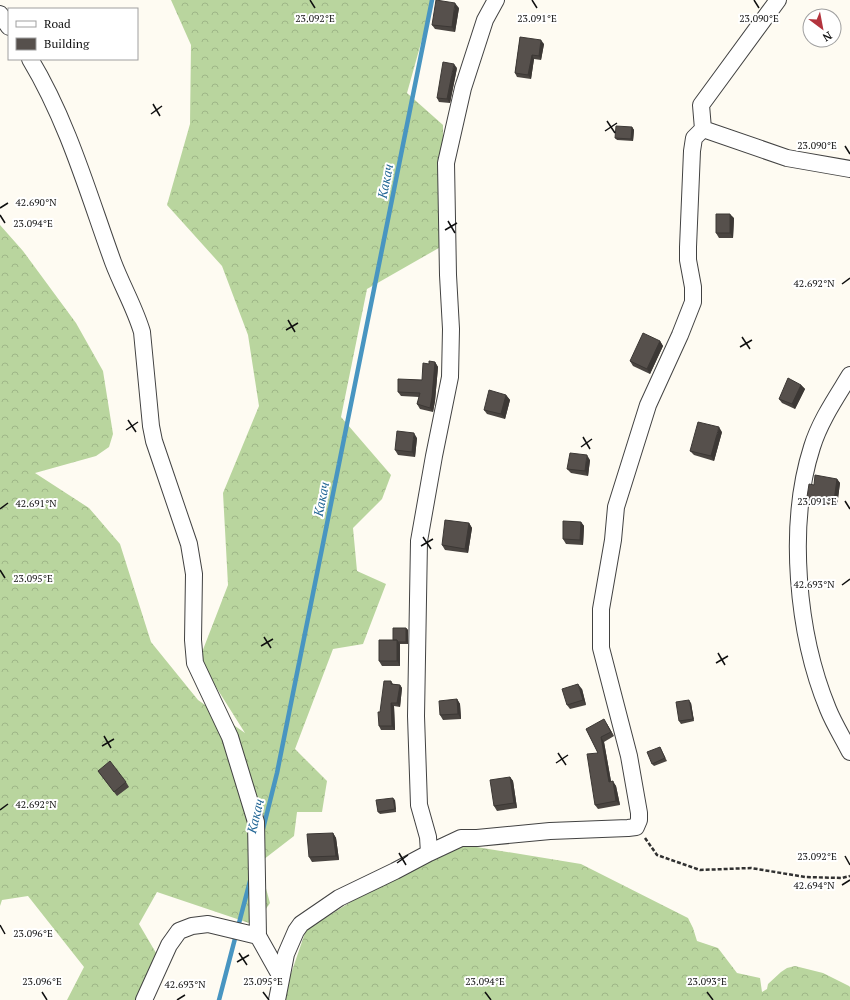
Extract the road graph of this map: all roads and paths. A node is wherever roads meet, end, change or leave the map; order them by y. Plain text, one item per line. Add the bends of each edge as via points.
1 (496, 0) edge
2 (778, 0) edge
3 (0, 14) edge
4 (8, 26) edge
5 (31, 60) edge
6 (704, 129) junction
7 (850, 169) edge
8 (850, 375) edge
9 (850, 752) edge
10 (636, 827) junction
11 (429, 853) junction
12 (850, 876) edge
13 (252, 934) junction
14 (281, 977) junction
15 (144, 1000) edge
16 (277, 1000) edge

1 - 11 street via 485,20 463,88 446,163 450,377 419,541 416,716 419,805 428,837
2 - 6 street via 701,105
3 - 4 street
5 - 13 street via 62,121 84,175 118,275 142,332 154,441 189,544 194,574 195,663 230,737 256,822
6 - 7 street via 787,158
6 - 10 street via 694,138 692,151 688,260 693,302 648,405 616,507 601,609 601,648 629,756 639,813
8 - 9 street via 820,426 812,446 799,510 798,561 803,620 816,674 828,710
10 - 11 street via 461,838
10 - 12 path via 657,854 700,870 751,868 805,877
11 - 14 street via 339,898 301,924 286,954
13 - 14 street
13 - 15 street via 208,924 179,931 169,945
14 - 16 street

